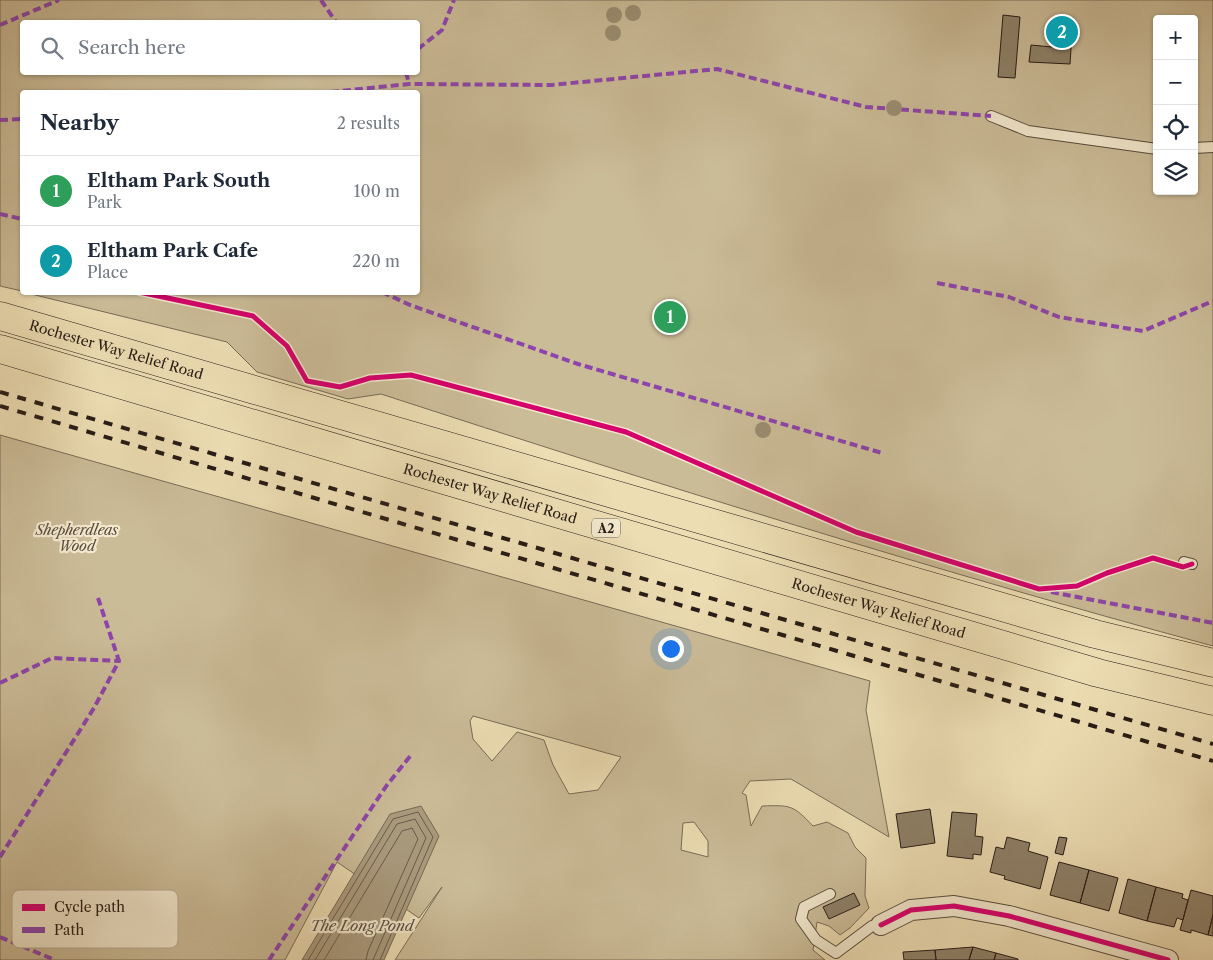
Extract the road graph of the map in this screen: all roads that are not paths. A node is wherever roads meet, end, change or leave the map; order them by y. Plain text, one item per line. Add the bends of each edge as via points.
1 (991, 116) dead end
2 (1153, 147) edge
3 (1213, 147) edge
4 (1198, 148) edge
5 (0, 316) edge
6 (0, 349) edge
7 (1213, 663) edge
8 (1213, 701) edge
9 (830, 894) dead end
10 (881, 925) joint
11 (1168, 960) edge

1 - 2 lane via 1028,131
3 - 4 lane
5 - 7 highway, Rochester Way Relief Road via 1095,634
6 - 8 highway, Rochester Way Relief Road / A2 via 1098,673
9 - 10 lane via 804,907 801,919 816,940 836,953 872,926
10 - 11 street via 911,910 954,906 1009,916

